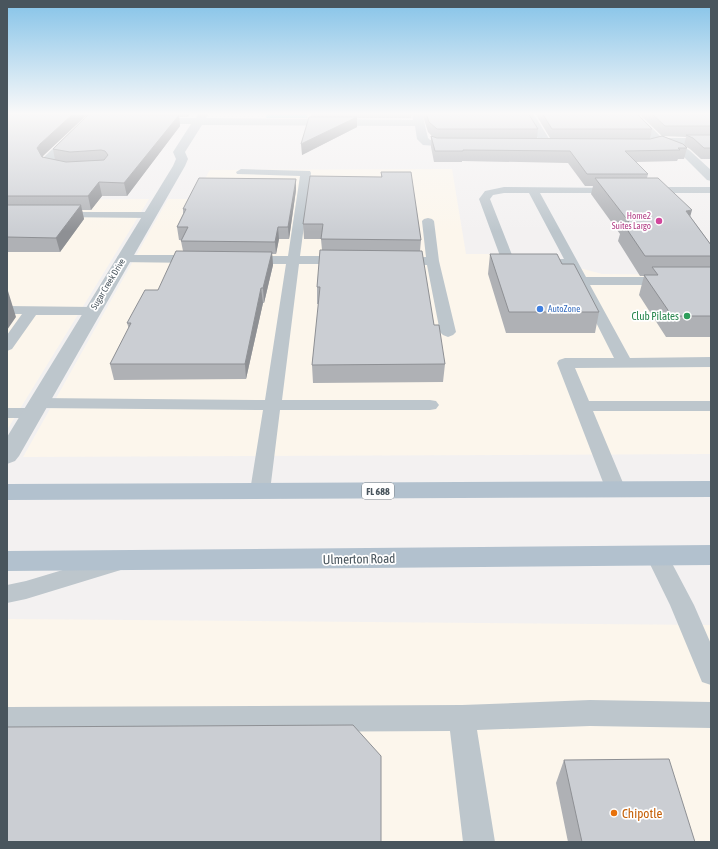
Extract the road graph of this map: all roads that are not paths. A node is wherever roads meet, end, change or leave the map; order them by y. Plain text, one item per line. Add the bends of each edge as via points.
1 (57, 153) edge
2 (179, 153) edge
3 (686, 153) edge
4 (83, 169) edge
5 (241, 172) dead end
6 (711, 177) edge
7 (533, 190) junction
8 (629, 190) edge
9 (711, 190) edge
10 (679, 211) edge
11 (46, 214) edge
12 (149, 215) junction
13 (428, 221) dead end
14 (123, 259) junction
15 (208, 259) edge
16 (239, 260) edge
17 (293, 260) junction
18 (356, 260) edge
19 (387, 261) edge
20 (433, 261) junction
21 (572, 263) junction
22 (581, 281) junction
23 (711, 281) edge
24 (7, 310) edge
25 (32, 310) junction
26 (92, 311) junction
27 (448, 332) dead end
28 (7, 346) edge
29 (624, 362) junction
30 (711, 362) edge
31 (430, 404) dead end
32 (272, 405) junction
33 (583, 406) junction
34 (711, 406) edge
35 (35, 408) junction
36 (7, 413) edge
37 (7, 456) edge
38 (711, 489) edge
39 (616, 490) junction
40 (260, 491) junction
41 (7, 492) edge
42 (711, 555) edge
43 (657, 556) junction
44 (127, 560) junction
45 (7, 561) edge
46 (7, 594) edge
47 (711, 674) edge
48 (711, 715) edge
49 (462, 718) junction
50 (7, 720) edge
51 (479, 842) edge

1 - 4 street via 48,160 50,165 58,168
2 - 12 street, Sugar Creek Drive via 182,159
3 - 6 street
5 - 17 lane via 306,173
7 - 8 lane
7 - 21 lane
7 - 21 lane via 504,190 489,193 484,199 510,264
9 - 10 lane via 657,190
11 - 12 lane
12 - 14 street, Sugar Creek Drive
13 - 20 lane
14 - 15 lane
14 - 26 street, Sugar Creek Drive
16 - 17 lane
17 - 18 lane
17 - 32 lane
19 - 20 lane
20 - 27 lane
21 - 22 lane
22 - 23 lane
22 - 29 lane
24 - 25 lane
25 - 26 lane
25 - 28 lane
26 - 35 street, Sugar Creek Drive
29 - 30 lane
29 - 33 lane via 565,363
31 - 32 lane
32 - 35 lane
32 - 40 lane
33 - 34 lane
33 - 39 lane
35 - 36 lane
35 - 37 street, Sugar Creek Drive
38 - 39 main road, FL 688
39 - 40 main road, FL 688
40 - 41 main road, FL 688
42 - 43 main road, Ulmerton Road
43 - 44 main road, Ulmerton Road
43 - 47 lane via 682,605
44 - 45 main road, Ulmerton Road
44 - 46 lane
48 - 49 lane via 590,713
49 - 50 lane
49 - 51 lane

